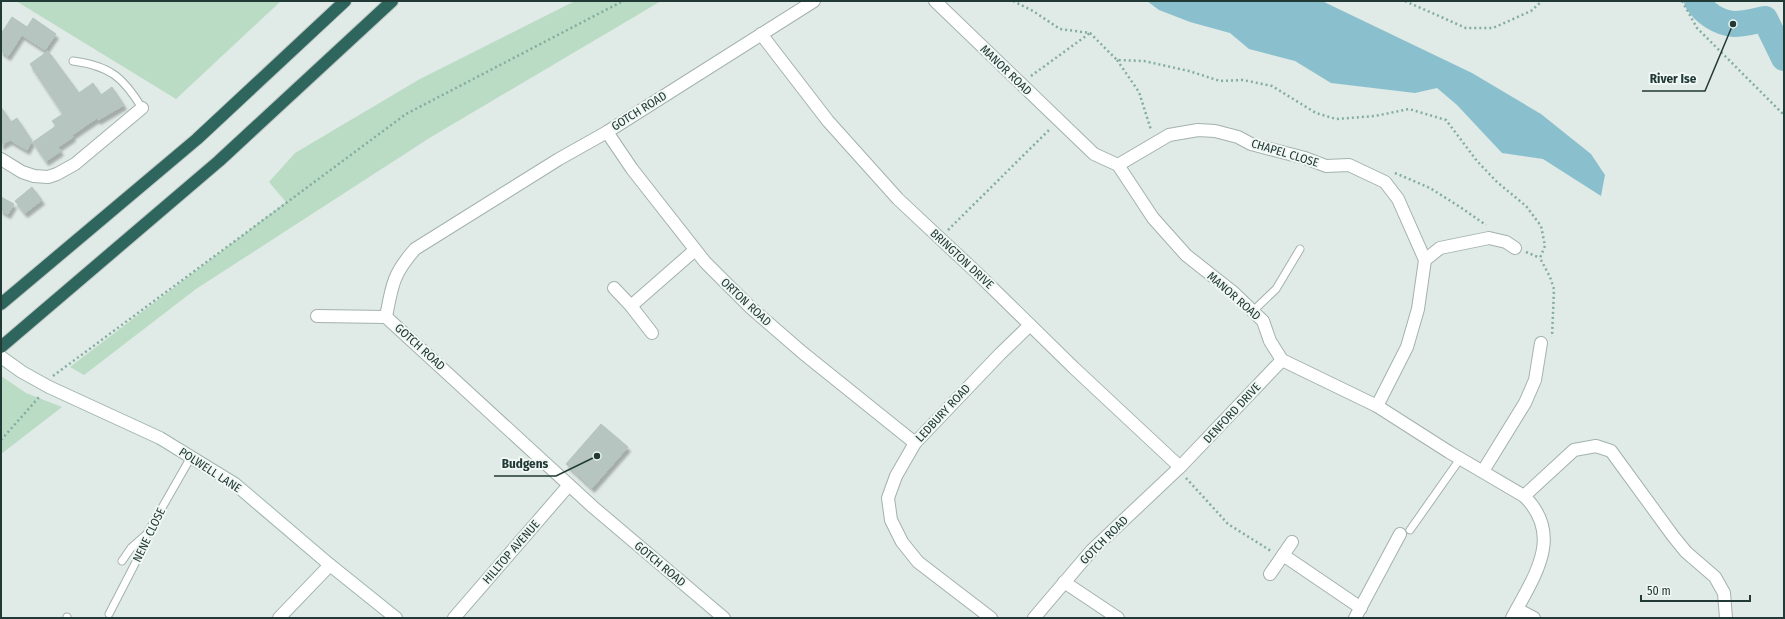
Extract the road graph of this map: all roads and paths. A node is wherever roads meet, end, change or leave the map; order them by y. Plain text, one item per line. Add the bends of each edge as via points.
1 (344, 1) edge
2 (392, 1) edge
3 (623, 1) edge
4 (814, 1) edge
5 (935, 1) edge
6 (1013, 1) edge
7 (1405, 1) edge
8 (1542, 1) edge
9 (1682, 1) edge
10 (1090, 33) junction
11 (761, 34) junction
12 (1116, 60) junction
13 (73, 61) dead end
14 (1020, 84) junction
15 (142, 108) joint
16 (1784, 115) edge
17 (1058, 121) junction
18 (607, 132) junction
19 (1155, 142) junction
20 (1, 159) edge
21 (1118, 166) junction
22 (1374, 176) junction
23 (1486, 226) dead end
24 (940, 238) junction
25 (1515, 248) dead end
26 (1300, 249) dead end
27 (695, 250) junction
28 (1425, 260) junction
29 (614, 288) dead end
30 (1, 304) edge
31 (631, 306) junction
32 (1253, 311) junction
33 (317, 316) dead end
34 (386, 317) junction
35 (1030, 325) junction
36 (652, 333) dead end
37 (1540, 344) joint
38 (1, 347) edge
39 (1, 357) edge
40 (1282, 360) junction
41 (51, 382) junction
42 (1377, 406) junction
43 (1, 440) edge
44 (915, 443) junction
45 (191, 457) junction
46 (1460, 459) junction
47 (1180, 467) junction
48 (1483, 471) junction
49 (569, 485) junction
50 (1524, 496) junction
51 (1405, 532) joint
52 (147, 534) junction
53 (1292, 542) dead end
54 (1283, 555) junction
55 (122, 561) dead end
56 (330, 565) junction
57 (1270, 574) dead end
58 (1064, 582) junction
59 (1358, 613) edge
60 (109, 614) dead end
61 (1514, 614) edge
62 (279, 618) edge
63 (396, 618) edge
64 (454, 618) edge
65 (724, 618) edge
66 (991, 618) edge
67 (1034, 618) edge
68 (1118, 618) edge
69 (1534, 618) edge
70 (1726, 618) edge

1 - 30 highway via 197,139
2 - 38 highway via 219,161
3 - 41 path via 406,114
4 - 11 street, GOTCH ROAD
5 - 14 street, MANOR ROAD
6 - 10 path via 1060,29
7 - 8 path via 1466,28 1493,28 1530,11
9 - 16 path via 1696,28
10 - 12 path
10 - 14 path
11 - 18 street, GOTCH ROAD
11 - 24 street, BRINGTON DRIVE via 828,121 898,200
12 - 19 path via 1139,92
12 - 37 path via 1144,61 1220,81 1243,80 1272,86 1316,112 1336,119 1375,116 1409,109 1446,120 1477,161 1526,206 1541,226 1545,246 1540,258 1554,289 1552,342
13 - 15 lane via 91,63 114,74 130,89
14 - 17 street, MANOR ROAD
15 - 20 street via 75,164 58,174 48,177 34,176
17 - 21 street, MANOR ROAD via 1094,154
17 - 24 path
18 - 27 street, ORTON ROAD via 632,169
18 - 34 street, GOTCH ROAD via 415,249 402,264 393,281
19 - 21 street, CHAPEL CLOSE
19 - 22 street, CHAPEL CLOSE via 1169,135 1184,132 1215,131 1326,166 1349,165
21 - 32 street, MANOR ROAD via 1153,218 1186,256
22 - 23 path via 1385,171 1400,174 1430,188
22 - 28 street, CHAPEL CLOSE via 1384,182 1398,199
24 - 35 street, BRINGTON DRIVE
25 - 28 street via 1506,242 1489,238 1440,248
26 - 32 lane via 1276,289
27 - 31 street
27 - 44 street, ORTON ROAD via 751,308
28 - 42 street via 1418,309 1407,348
29 - 31 street
31 - 36 street
32 - 40 street, MANOR ROAD via 1263,321 1270,341
33 - 34 street
34 - 49 street, GOTCH ROAD
35 - 44 street, LEDBURY ROAD
35 - 47 street, BRINGTON DRIVE
37 - 48 street via 1535,380 1525,403
39 - 41 street, POLWELL LANE via 36,380
40 - 42 street
40 - 47 street, DENFORD DRIVE
41 - 43 path
41 - 45 street, POLWELL LANE via 160,438
42 - 46 street
44 - 66 street, LEDBURY ROAD via 896,476 888,498 891,520 902,542 918,562
45 - 52 lane, NENE CLOSE
45 - 56 street, POLWELL LANE via 235,484
46 - 48 street
46 - 51 lane
47 - 54 path via 1186,478 1228,524 1271,552
47 - 58 street, GOTCH ROAD via 1092,550
48 - 50 street
49 - 64 street, HILLTOP AVENUE
49 - 65 street, GOTCH ROAD
50 - 61 street via 1532,505 1542,525 1545,540 1541,562
50 - 70 street via 1574,450 1596,446 1611,451 1686,552 1715,578 1724,593
51 - 59 street
52 - 55 lane via 131,548
52 - 60 lane, NENE CLOSE via 140,554
53 - 54 street
54 - 57 street
54 - 59 street
56 - 62 street
56 - 63 street, POLWELL LANE
58 - 67 street, GOTCH ROAD
58 - 68 street
61 - 69 street

